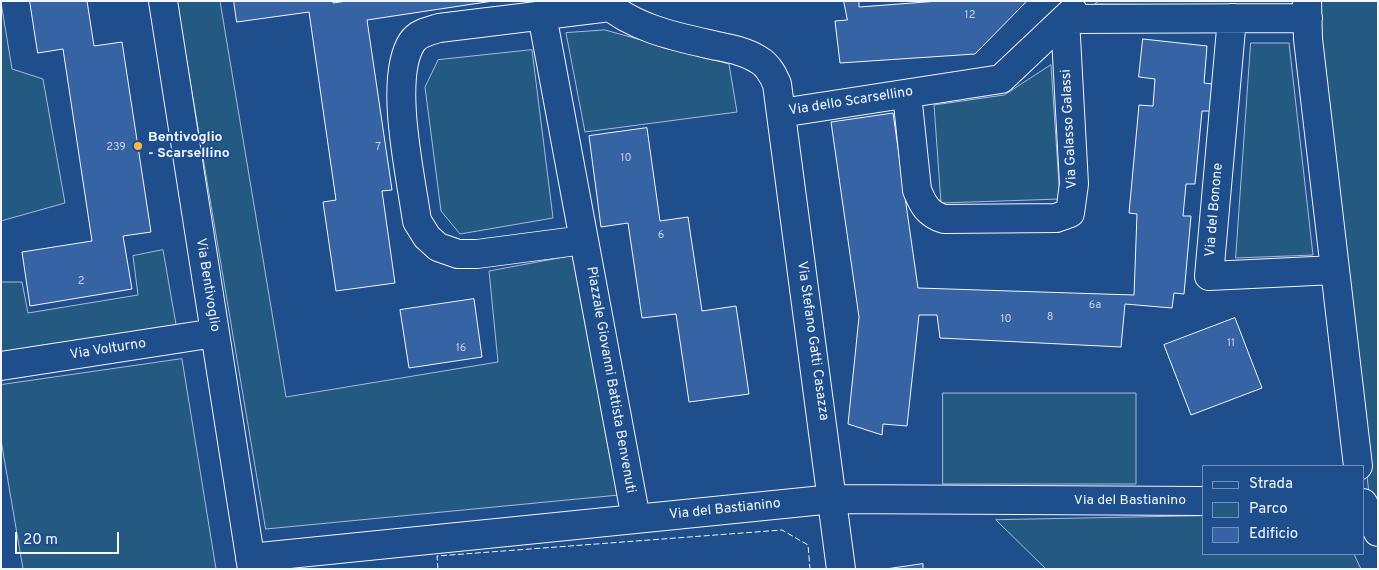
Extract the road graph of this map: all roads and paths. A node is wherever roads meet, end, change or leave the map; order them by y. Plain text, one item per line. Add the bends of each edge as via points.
1 (163, 1) edge
2 (606, 4) edge
3 (1074, 10) edge
4 (1307, 10) edge
5 (542, 15) junction
6 (1232, 18) junction
7 (907, 94) junction
8 (782, 113) junction
9 (584, 240) junction
10 (1335, 270) junction
11 (215, 333) junction
12 (1, 366) edge
13 (1358, 465) edge
14 (833, 499) junction
15 (1202, 501) edge
16 (1364, 505) edge
17 (636, 519) junction
18 (1378, 532) edge
19 (251, 564) edge
20 (841, 569) edge

1 - 11 street, Via Bentivoglio
2 - 5 street
2 - 8 street, Via dello Scarsellino via 653,30 735,50 760,60 771,70 777,84
3 - 6 street
3 - 7 street, Via dello Scarsellino via 1001,79
3 - 7 street, Via Galasso Galassi via 1074,184 1070,213 1056,218 944,219 933,216 923,205 917,190
4 - 6 street
4 - 10 street
5 - 9 street, Piazzale Giovanni Battista Benvenuti
5 - 9 street via 439,28 424,32 413,40 401,73 400,97 417,221 427,237 438,246 458,254
6 - 10 street, Via del Bonone via 1210,276
7 - 8 street, Via dello Scarsellino
8 - 14 street, Via Stefano Gatti Casazza
9 - 17 street, Piazzale Giovanni Battista Benvenuti
10 - 13 street
11 - 12 street, Via Volturno
11 - 19 street, Via Bentivoglio
14 - 15 street, Via del Bastianino
14 - 17 street, Via del Bastianino
14 - 20 street, Via Stefano Gatti Casazza
16 - 18 street
17 - 19 street, Via del Bastianino

